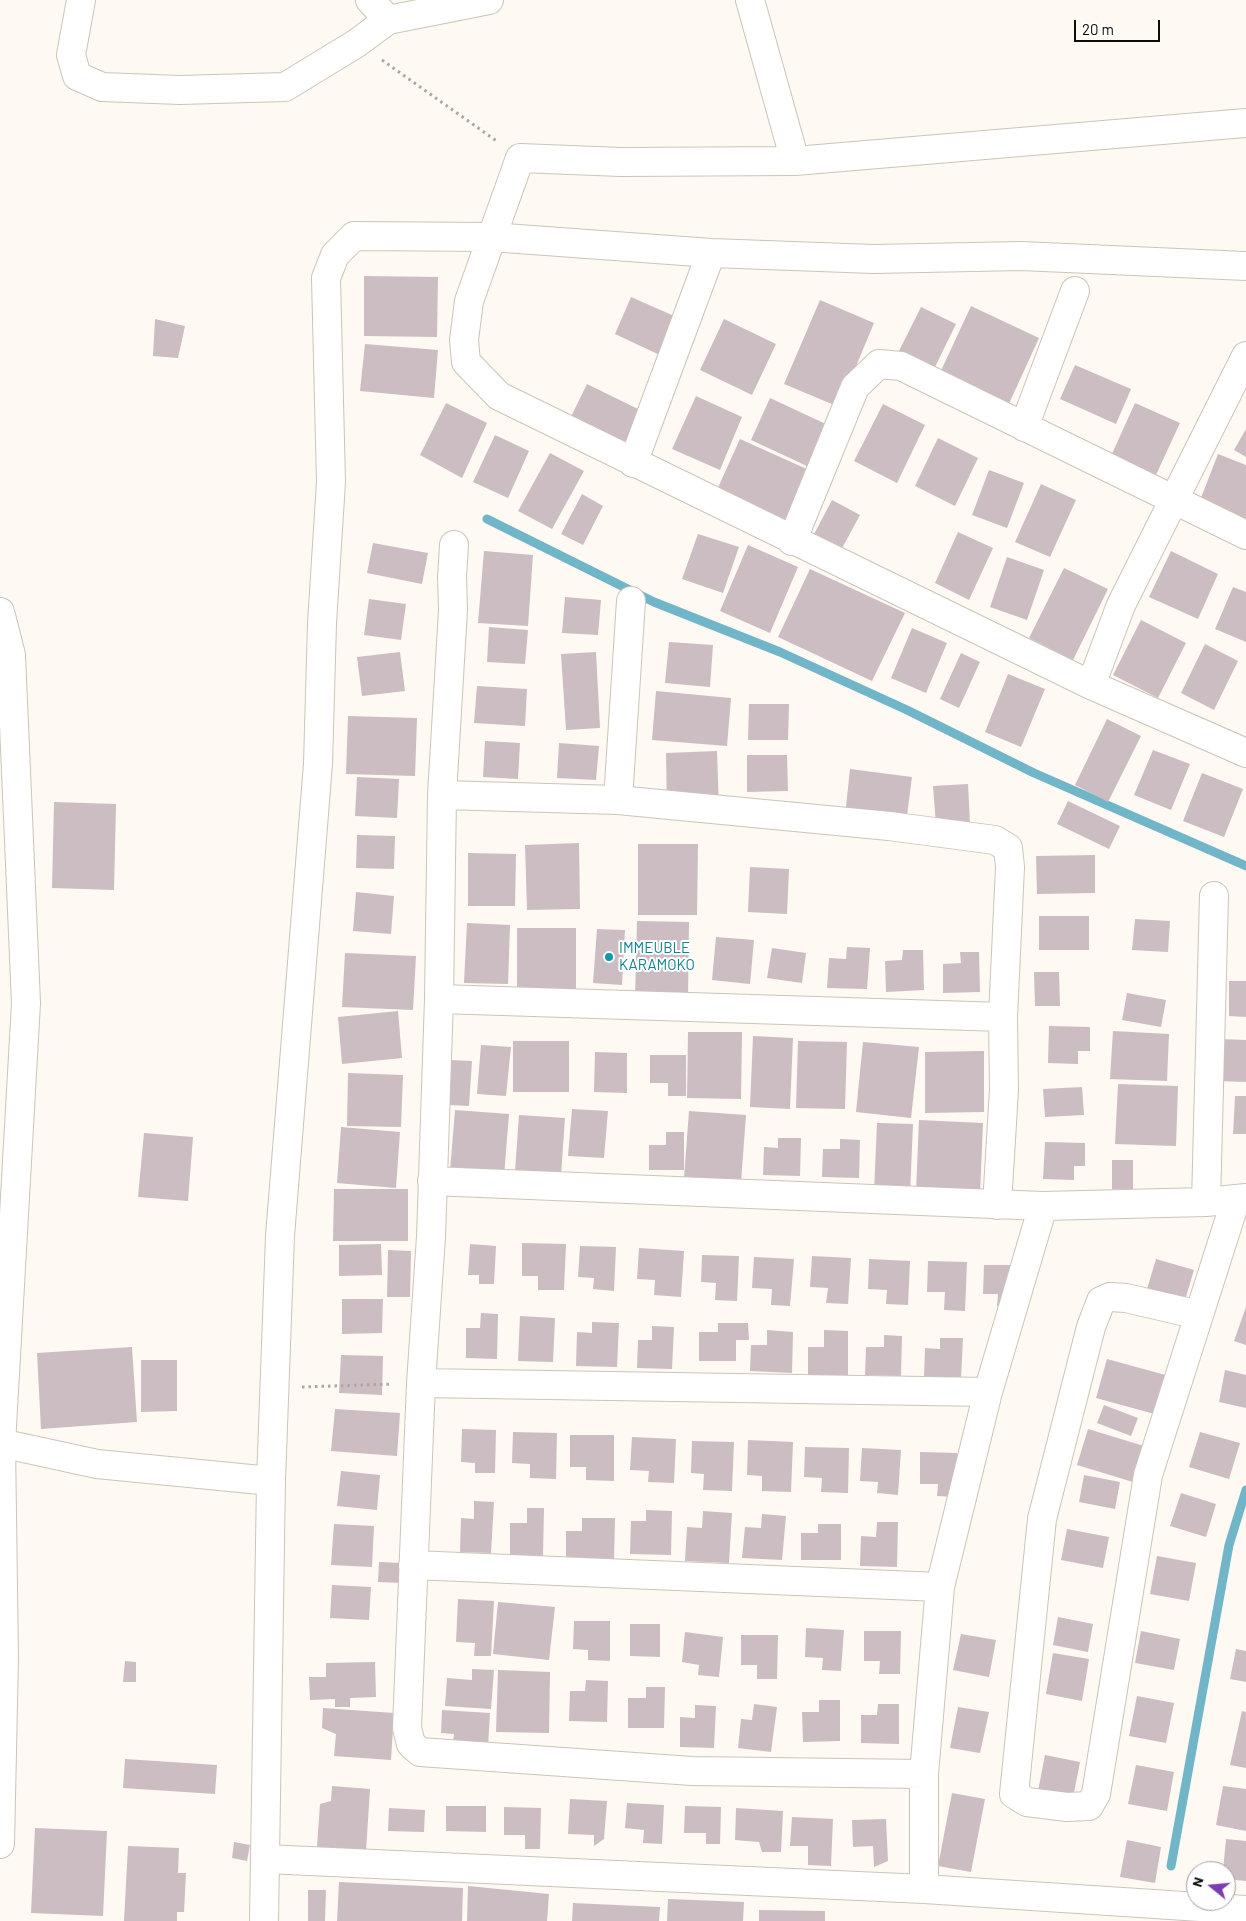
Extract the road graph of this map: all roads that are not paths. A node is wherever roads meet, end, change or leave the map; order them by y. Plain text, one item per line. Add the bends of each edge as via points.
1 (81, 0) edge
2 (370, 0) edge
3 (489, 0) edge
4 (750, 0) edge
5 (388, 20) junction
6 (1246, 122) edge
7 (795, 161) junction
8 (491, 237) junction
9 (711, 253) junction
10 (1246, 266) edge
11 (1075, 291) dead end
12 (1246, 356) edge
13 (1024, 427) junction
14 (633, 463) junction
15 (1174, 500) junction
16 (1246, 535) edge
17 (792, 540) junction
18 (454, 545) dead end
19 (631, 600) dead end
20 (0, 612) edge
21 (1091, 685) junction
22 (1246, 753) edge
23 (442, 795) junction
24 (618, 800) junction
25 (1214, 896) dead end
26 (439, 999) junction
27 (1004, 1017) junction
28 (432, 1181) junction
29 (1241, 1199) edge
30 (1206, 1202) junction
31 (997, 1205) junction
32 (1043, 1206) junction
33 (1199, 1315) junction
34 (421, 1382) junction
35 (988, 1392) junction
36 (0, 1443) edge
37 (271, 1482) junction
38 (414, 1565) junction
39 (940, 1587) junction
40 (924, 1774) junction
41 (0, 1844) edge
42 (265, 1859) junction
43 (924, 1889) junction
44 (1246, 1910) edge
45 (264, 1921) edge

1 - 5 street via 70,55 77,76 102,87 180,90 285,87
2 - 5 street
3 - 5 street
4 - 7 street
6 - 7 street
7 - 8 street via 621,162 520,158
8 - 9 street
8 - 14 street via 469,301 464,340 466,362 499,396
8 - 37 street via 354,236 335,255 326,278 331,482 318,764 280,1236
9 - 10 street via 874,259 1021,256
9 - 14 street
11 - 13 street
12 - 15 street
13 - 15 street
13 - 17 street via 901,366 879,364 855,388
14 - 17 street
15 - 16 street
15 - 21 street via 1121,605
17 - 21 street
18 - 23 street
19 - 24 street
20 - 36 street via 11,655 26,1003
21 - 22 street
23 - 24 street
23 - 26 street
24 - 27 street via 888,826 995,840 1008,848 1010,867
25 - 30 street
26 - 27 street
26 - 28 street
27 - 31 street via 1004,1090
28 - 31 street
28 - 34 street
29 - 30 street
29 - 33 street
30 - 32 street
31 - 32 street
32 - 35 street
33 - 33 street via 1148,1475 1096,1794 1089,1806 1027,1802 1014,1794 1042,1519 1091,1327 1101,1301 1110,1297
34 - 35 street
34 - 38 street
35 - 39 street
36 - 37 street via 97,1464
36 - 41 street via 4,1658
37 - 42 street
38 - 39 street
38 - 40 street via 407,1728 411,1744 420,1752 692,1771
39 - 40 street
40 - 43 street
42 - 43 street
42 - 45 street
43 - 44 street

